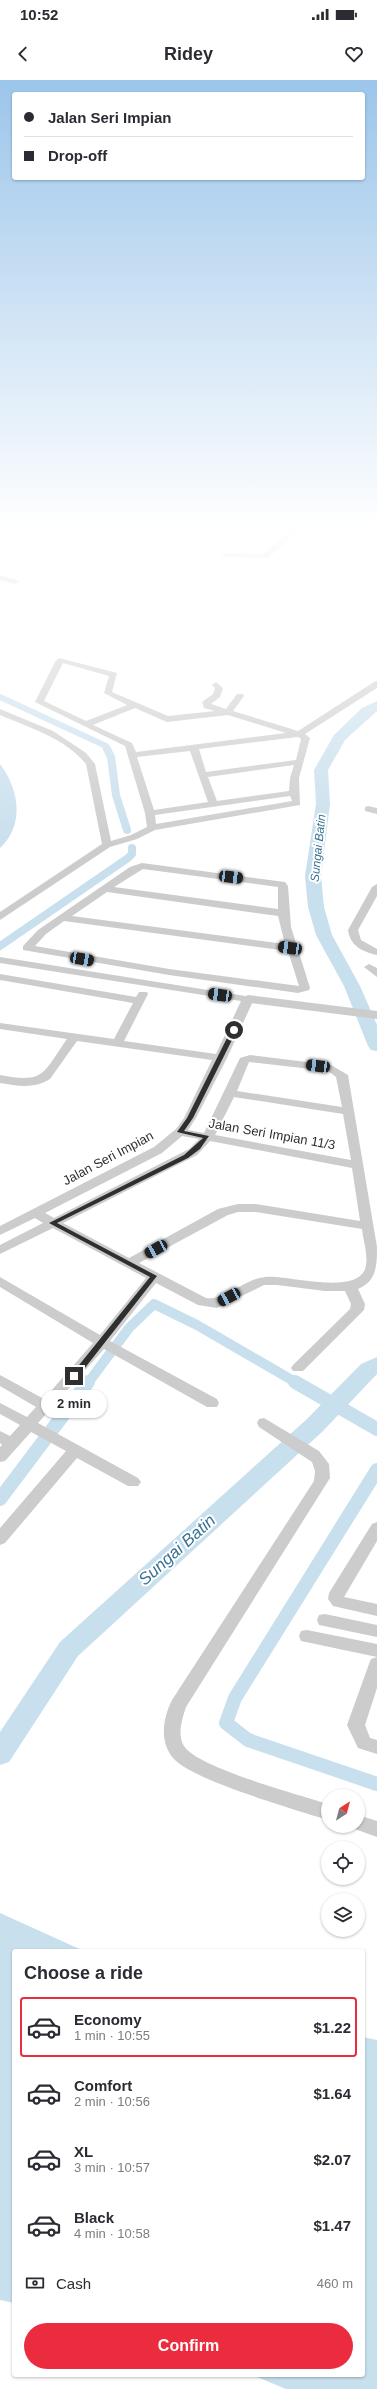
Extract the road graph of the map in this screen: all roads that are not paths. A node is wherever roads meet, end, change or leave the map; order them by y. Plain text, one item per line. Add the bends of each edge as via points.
1 (377, 684) edge
2 (216, 685) dead end
3 (240, 696) dead end
4 (134, 705) junction
5 (0, 712) edge
6 (228, 712) junction
7 (87, 724) junction
8 (299, 734) junction
9 (193, 746) junction
10 (134, 755) junction
11 (300, 762) junction
12 (203, 775) junction
13 (292, 793) junction
14 (213, 804) junction
15 (150, 812) junction
16 (152, 828) junction
17 (107, 845) junction
18 (377, 887) edge
19 (106, 889) junction
20 (282, 912) junction
21 (0, 918) edge
22 (63, 918) junction
23 (290, 948) junction
24 (377, 952) edge
25 (0, 961) edge
26 (95, 961) junction
27 (56, 970) junction
28 (86, 975) junction
29 (0, 977) edge
30 (148, 985) junction
31 (49, 986) junction
32 (248, 999) junction
33 (140, 1001) junction
34 (377, 1015) edge
35 (0, 1026) edge
36 (74, 1037) junction
37 (117, 1044) junction
38 (221, 1058) junction
39 (0, 1079) edge
40 (230, 1093) junction
41 (346, 1111) junction
42 (180, 1132) junction
43 (207, 1137) junction
44 (358, 1165) junction
45 (35, 1213) junction
46 (52, 1223) junction
47 (368, 1226) junction
48 (0, 1231) edge
49 (0, 1250) edge
50 (130, 1263) junction
51 (154, 1276) junction
52 (0, 1281) edge
53 (350, 1287) junction
54 (111, 1347) junction
55 (298, 1368) dead end
56 (0, 1380) edge
57 (212, 1403) dead end
58 (45, 1406) junction
59 (0, 1408) edge
60 (264, 1423) dead end
61 (32, 1427) junction
62 (6, 1440) edge
63 (75, 1450) junction
64 (0, 1457) edge
65 (133, 1482) dead end
66 (377, 1528) edge
67 (0, 1539) edge
68 (377, 1610) edge
69 (325, 1620) dead end
70 (377, 1631) edge
71 (307, 1636) dead end
72 (377, 1651) edge
73 (377, 1664) edge
74 (377, 1747) edge
75 (321, 1810) edge
76 (365, 1825) edge
77 (377, 1829) edge

1 - 8 street
2 - 6 street via 219,688 217,695 206,704
3 - 6 street
4 - 6 street via 170,720
4 - 7 street
4 - 7 street via 108,694 114,675 64,660 59,662 38,702
5 - 17 street via 84,754 90,764
6 - 8 street
7 - 10 street via 129,745
8 - 9 street
8 - 11 street via 304,736 306,741
9 - 10 street
9 - 12 street
10 - 15 street
11 - 12 street
11 - 13 street via 294,776
12 - 14 street
13 - 14 street
13 - 16 street via 297,803
14 - 15 street
15 - 16 street
16 - 17 street
17 - 21 street
18 - 24 street via 353,930 356,941 366,949
19 - 20 street
19 - 20 street via 142,866 276,883 283,886
19 - 22 street
20 - 23 street
22 - 23 street
22 - 26 street via 42,932 27,948
23 - 26 street via 299,966 305,988 302,990
25 - 27 street
26 - 28 street
27 - 28 street
27 - 31 street
28 - 30 street
29 - 31 street
30 - 32 street
30 - 33 street
31 - 33 street
32 - 34 street
32 - 38 street, Jalan Seri Impian
33 - 37 street
35 - 36 street
36 - 37 street
36 - 39 street via 46,1077 41,1080 24,1083
37 - 38 street
38 - 42 street, Jalan Seri Impian
40 - 41 street
40 - 41 street via 244,1060 250,1058 336,1070 342,1075
40 - 43 street
41 - 44 street
42 - 43 street, Jalan Seri Impian 11/3
42 - 45 street, Jalan Seri Impian via 158,1150
43 - 44 street, Jalan Seri Impian 11/3
43 - 46 street via 198,1148 186,1156
44 - 47 street
45 - 46 street
45 - 48 street, Jalan Seri Impian
46 - 49 street
46 - 50 street
47 - 50 street via 256,1208 238,1208 223,1212
47 - 53 street via 373,1266 368,1275
50 - 51 street
51 - 53 street via 210,1304 216,1304 263,1281
51 - 54 street
52 - 54 street
53 - 55 street via 358,1304 357,1310
54 - 57 street
54 - 58 street via 74,1376
56 - 58 street
58 - 61 street
59 - 61 street
60 - 75 street via 303,1446 321,1462 324,1468 321,1482 178,1705 172,1728 174,1742 180,1754 190,1762
61 - 62 street
61 - 63 street
62 - 64 street
63 - 65 street
63 - 67 street
66 - 68 street via 337,1593 336,1599 345,1604
69 - 70 street
71 - 72 street
73 - 74 street via 356,1725 364,1743
76 - 77 street

